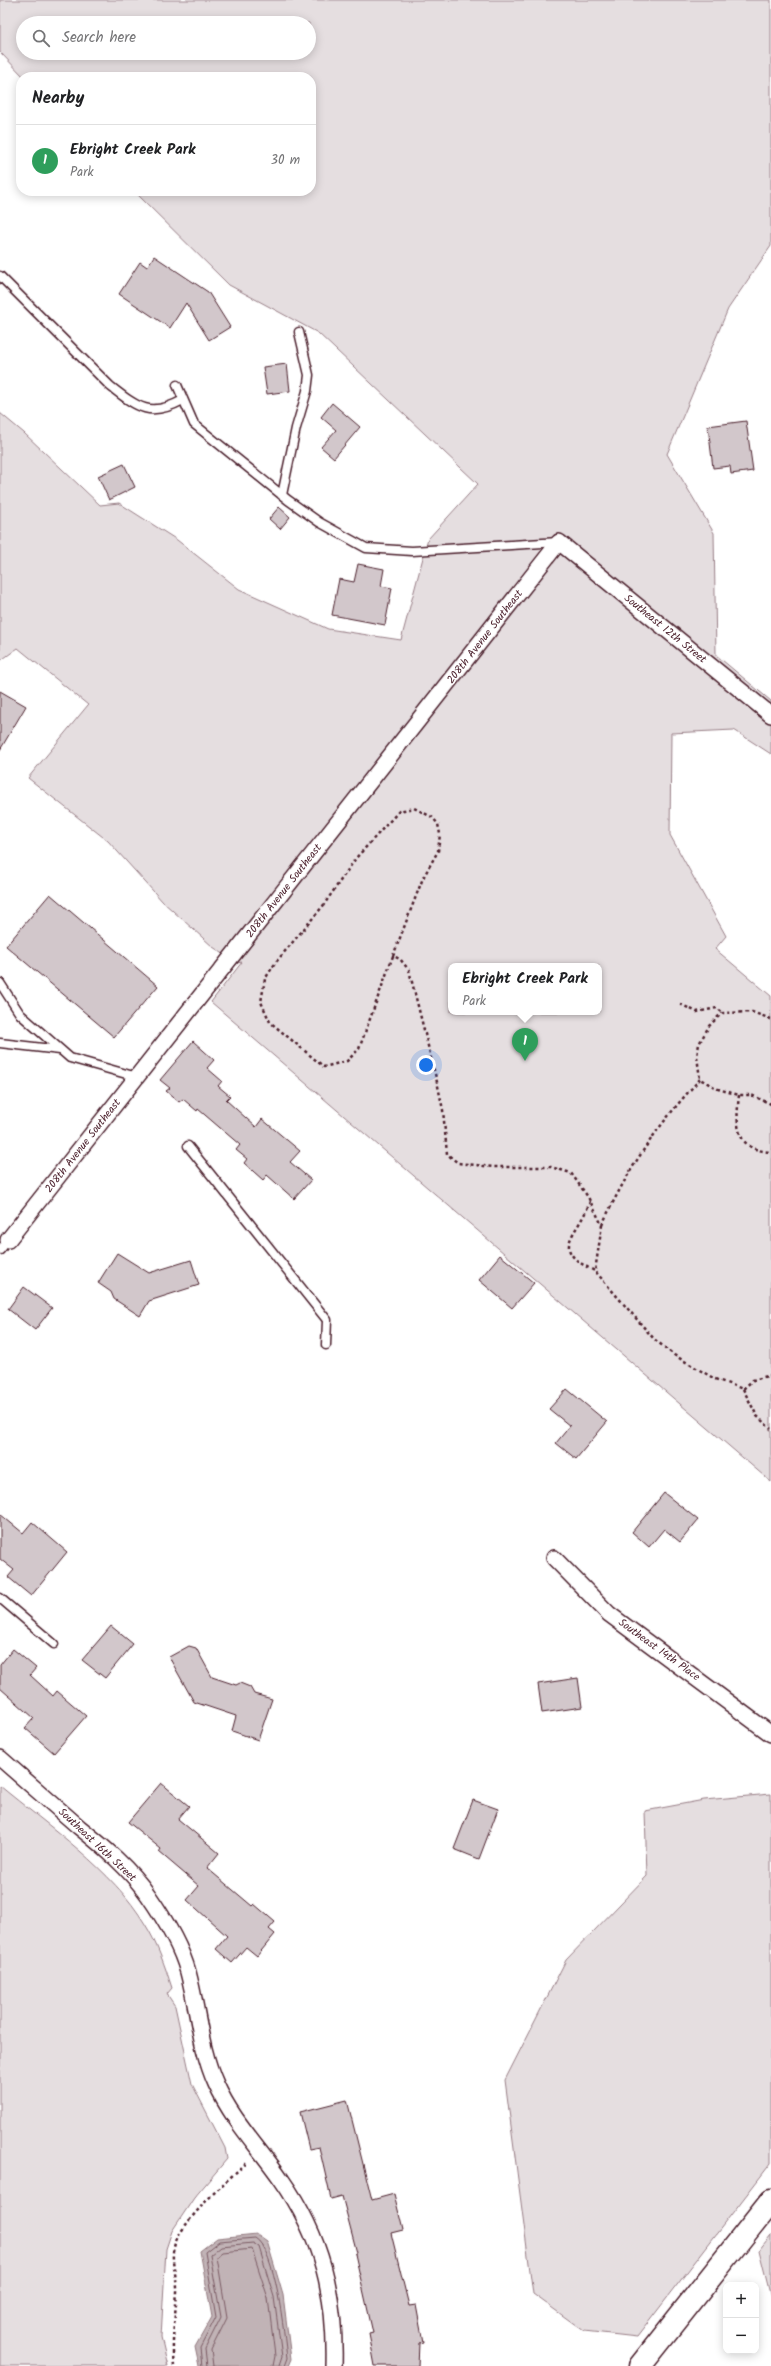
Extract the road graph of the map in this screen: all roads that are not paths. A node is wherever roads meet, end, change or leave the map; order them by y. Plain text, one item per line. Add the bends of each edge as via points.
1 (0, 276) edge
2 (299, 332) dead end
3 (177, 385) dead end
4 (183, 400) junction
5 (282, 495) junction
6 (560, 542) junction
7 (771, 715) edge
8 (0, 983) edge
9 (0, 1043) edge
10 (60, 1050) junction
11 (137, 1077) junction
12 (188, 1146) dead end
13 (4, 1245) edge
14 (326, 1344) dead end
15 (554, 1558) dead end
16 (0, 1598) edge
17 (54, 1644) dead end
18 (771, 1734) edge
19 (0, 1758) edge
20 (771, 2201) edge
21 (334, 2366) edge
22 (640, 2366) edge

1 - 4 lane via 110,386 126,398 151,410 169,408
2 - 5 lane via 309,375 308,386
3 - 4 lane
4 - 5 lane via 194,424
5 - 6 lane via 319,522 366,548 412,551
6 - 7 street, Southeast 12th Street
6 - 11 street, 208th Avenue Southeast
8 - 10 lane via 20,1014
9 - 10 lane
10 - 11 lane via 70,1058
11 - 13 street, 208th Avenue Southeast
12 - 14 lane via 327,1320
15 - 18 street, Southeast 14th Place via 609,1614
16 - 17 lane
19 - 21 street, Southeast 16th Street via 124,1867 148,1894 175,1941 188,1971 204,2051 216,2084 239,2125 282,2179 316,2240 326,2270 333,2312
20 - 22 street

